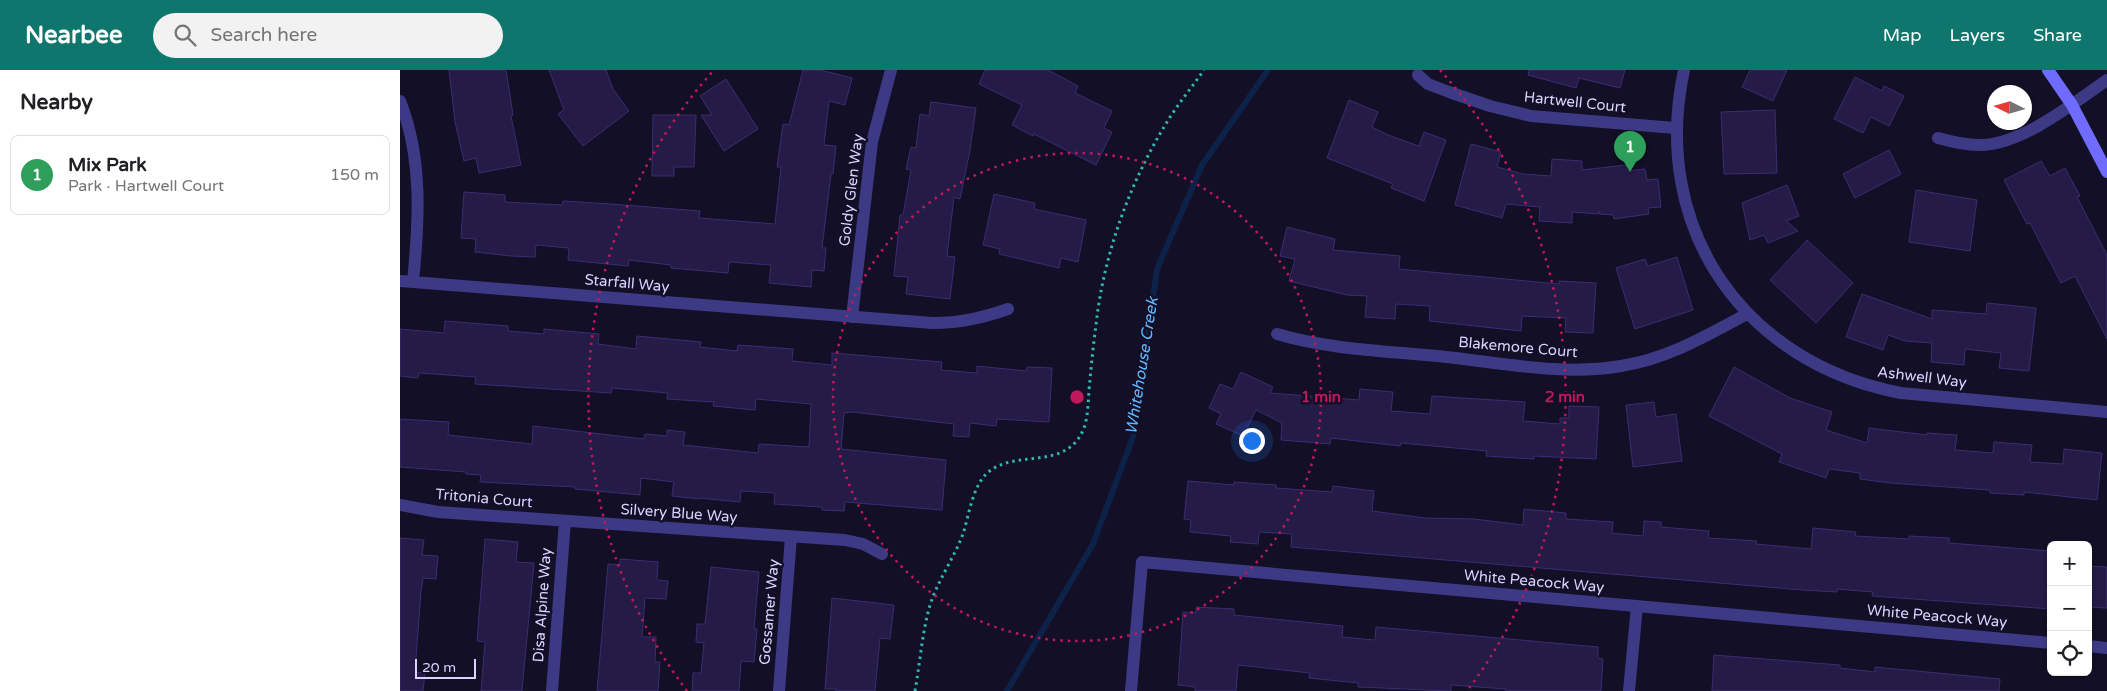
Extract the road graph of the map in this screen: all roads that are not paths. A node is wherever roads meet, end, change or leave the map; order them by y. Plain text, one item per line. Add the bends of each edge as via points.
1 (891, 70) edge
2 (1684, 70) edge
3 (2048, 70) edge
4 (1418, 75) dead end
5 (2107, 80) edge
6 (400, 101) edge
7 (2072, 106) junction
8 (1675, 128) junction
9 (1938, 138) dead end
10 (2107, 172) edge
11 (406, 282) edge
12 (1008, 309) dead end
13 (1747, 314) junction
14 (852, 317) junction
15 (1277, 334) dead end
16 (2107, 412) edge
17 (400, 505) edge
18 (565, 521) junction
19 (791, 536) junction
20 (882, 554) dead end
21 (1636, 606) junction
22 (2047, 643) edge
23 (2092, 646) edge
24 (2107, 648) edge
25 (552, 691) edge
26 (778, 691) edge
27 (1131, 691) edge
28 (1629, 691) edge

1 - 14 street, Goldy Glen Way via 872,142
2 - 8 street, Ashwell Way
3 - 7 street
4 - 8 street, Hartwell Court via 1428,84 1449,92 1531,116
5 - 7 street
6 - 11 street via 410,134 418,182 419,229
7 - 9 street via 2002,142 1981,146
7 - 10 street
8 - 13 street, Ashwell Way via 1682,189 1696,233 1717,274
11 - 14 street, Starfall Way
12 - 14 street, Starfall Way via 956,323
13 - 15 street, Blakemore Court via 1663,356 1598,369 1553,368 1320,344
13 - 16 street, Ashwell Way via 1788,348 1814,364 1835,375 1878,389 1901,394
17 - 18 street, Tritonia Court via 438,512
18 - 19 street, Silvery Blue Way
18 - 25 street, Disa Alpine Way
19 - 20 street, Silvery Blue Way via 846,540 864,544
19 - 26 street, Gossamer Way
21 - 22 street, White Peacock Way
21 - 27 street, White Peacock Way via 1142,562
21 - 28 street
23 - 24 street

